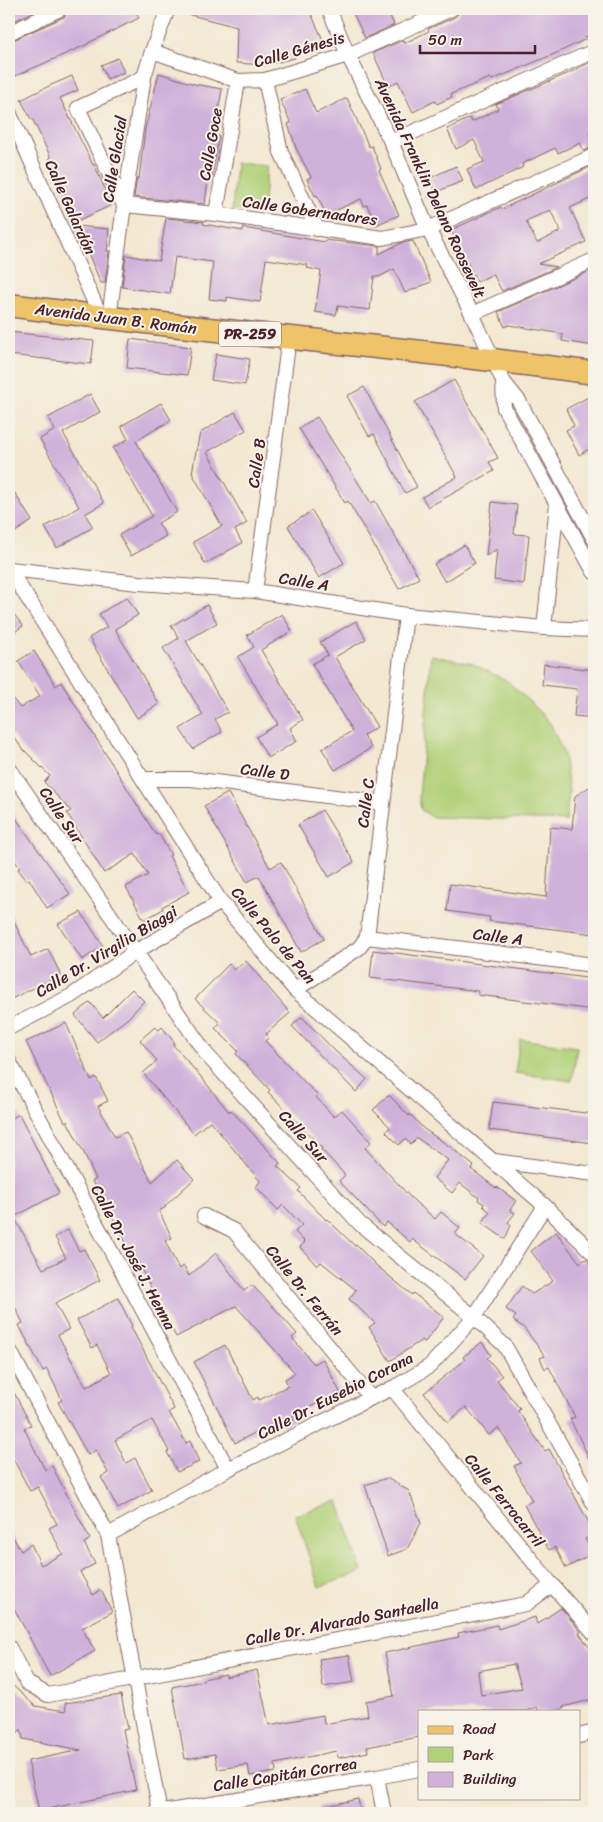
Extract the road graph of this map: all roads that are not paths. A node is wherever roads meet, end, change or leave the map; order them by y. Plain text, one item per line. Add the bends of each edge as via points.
1 (60, 9) edge
2 (168, 9) edge
3 (329, 9) edge
4 (451, 9) edge
5 (9, 33) edge
6 (152, 51) junction
7 (594, 51) edge
8 (348, 54) junction
9 (144, 77) junction
10 (265, 80) junction
11 (238, 81) junction
12 (9, 112) edge
13 (391, 142) junction
14 (594, 156) edge
15 (124, 205) junction
16 (216, 214) junction
17 (317, 229) junction
18 (428, 229) junction
19 (592, 262) edge
20 (9, 305) edge
21 (472, 314) junction
22 (105, 317) junction
23 (289, 338) junction
24 (493, 359) junction
25 (594, 373) edge
26 (503, 381) junction
27 (557, 504) junction
28 (594, 538) edge
29 (9, 569) edge
30 (594, 572) edge
31 (255, 591) junction
32 (406, 615) junction
33 (544, 628) junction
34 (594, 630) edge
35 (9, 768) edge
36 (143, 778) junction
37 (382, 803) junction
38 (221, 902) junction
39 (367, 937) junction
40 (135, 952) junction
41 (594, 965) edge
42 (295, 990) junction
43 (9, 1028) edge
44 (9, 1061) edge
45 (493, 1161) junction
46 (594, 1174) edge
47 (545, 1206) junction
48 (204, 1216) dead end
49 (594, 1254) edge
50 (474, 1317) junction
51 (9, 1348) edge
52 (392, 1388) junction
53 (371, 1398) junction
54 (228, 1469) junction
55 (594, 1504) edge
56 (108, 1535) junction
57 (552, 1585) junction
58 (594, 1633) edge
59 (9, 1647) edge
60 (134, 1679) junction
61 (594, 1732) edge
62 (580, 1736) edge
63 (418, 1768) edge
64 (377, 1777) junction
65 (159, 1813) edge
66 (384, 1813) edge

1 - 5 street
2 - 6 street, Calle Glacial
3 - 8 street, Avenida Franklin Delano Roosevelt
4 - 8 street, Calle Génesis
6 - 9 street, Calle Glacial
6 - 11 street, Calle Génesis
7 - 13 street
8 - 10 street, Calle Génesis
8 - 13 street, Avenida Franklin Delano Roosevelt
9 - 15 street, Calle Glacial
9 - 15 street via 78,108
10 - 11 street, Calle Génesis
10 - 17 street via 281,152
11 - 16 street, Calle Goce
12 - 22 street, Calle Galardón
13 - 18 street, Avenida Franklin Delano Roosevelt
14 - 18 street, Calle Gobernadores
15 - 16 street, Calle Gobernadores
15 - 22 street, Calle Glacial
16 - 17 street, Calle Gobernadores
17 - 18 street, Calle Gobernadores via 382,238
18 - 21 street, Avenida Franklin Delano Roosevelt
19 - 21 street
20 - 22 main road, Avenida Juan B. Román / PR-259
21 - 24 street, Avenida Franklin Delano Roosevelt
22 - 23 main road, Avenida Juan B. Román / PR-259
23 - 24 main road, Avenida Juan B. Román / PR-259
23 - 31 street, Calle B
24 - 25 main road, PR-259
24 - 26 street, Avenida Franklin Delano Roosevelt
26 - 27 street, Avenida Franklin Delano Roosevelt via 504,408
26 - 28 street, Avenida Franklin Delano Roosevelt via 519,401
27 - 30 street, Avenida Franklin Delano Roosevelt
27 - 33 street
29 - 31 street, Calle A via 139,584
29 - 36 street, Calle Palo de Pan
31 - 32 street, Calle A
32 - 33 street, Calle A
32 - 37 street, Calle C
33 - 34 street, Calle A
35 - 40 street, Calle Sur
36 - 37 street, Calle D via 191,779
36 - 38 street, Calle Palo de Pan
37 - 39 street, Calle C
38 - 40 street, Calle Dr. Virgilio Biaggi
38 - 42 street, Calle Palo de Pan
39 - 41 street, Calle A
39 - 42 street via 359,948
40 - 43 street, Calle Dr. Virgilio Biaggi via 71,996
40 - 50 street, Calle Sur via 207,1055 360,1224
42 - 45 street, Calle Palo de Pan
44 - 54 street, Calle Dr. José J. Henna
45 - 46 street
45 - 47 street, Calle Palo de Pan
47 - 49 street, Calle Palo de Pan
47 - 50 street, Calle Dr. Eusebio Corana
48 - 53 street, Calle Dr. Ferrán via 234,1231
50 - 52 street, Calle Dr. Eusebio Corana via 430,1366
50 - 55 street, Calle Sur via 505,1346
51 - 56 street
52 - 53 street, Calle Dr. Eusebio Corana
52 - 57 street, Calle Ferrocarril
53 - 54 street, Calle Dr. Eusebio Corana
54 - 56 street, Calle Dr. Eusebio Corana
56 - 60 street
57 - 58 street, Calle Ferrocarril
57 - 60 street, Calle Dr. Alvarado Santaella via 526,1604
59 - 60 street, Calle Dr. Alvarado Santaella via 28,1683 48,1696
60 - 65 street
61 - 62 street
63 - 64 street, Calle Capitán Correa
64 - 65 street, Calle Capitán Correa
64 - 66 street

